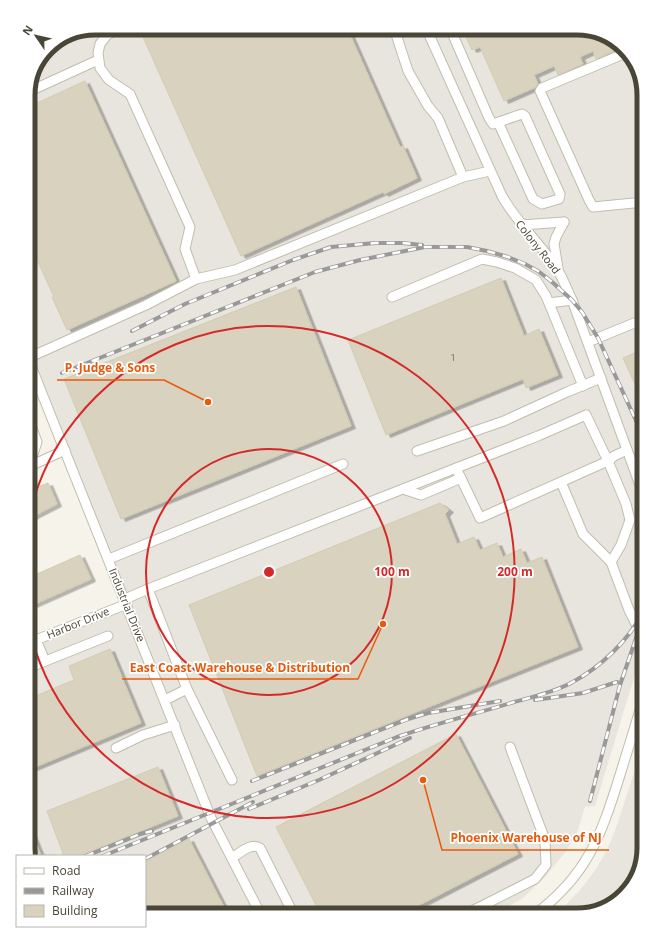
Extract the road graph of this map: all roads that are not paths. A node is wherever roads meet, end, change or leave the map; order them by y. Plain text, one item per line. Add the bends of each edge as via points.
1 (107, 35) edge
2 (396, 35) edge
3 (429, 35) edge
4 (453, 35) edge
5 (621, 55) edge
6 (98, 60) junction
7 (35, 89) edge
8 (498, 122) junction
9 (490, 171) junction
10 (463, 177) junction
11 (637, 203) edge
12 (521, 224) junction
13 (558, 270) junction
14 (196, 279) junction
15 (392, 298) dead end
16 (572, 300) junction
17 (549, 303) junction
18 (637, 322) edge
19 (588, 342) junction
20 (35, 353) edge
21 (35, 375) edge
22 (601, 378) junction
23 (582, 386) junction
24 (35, 437) edge
25 (35, 448) edge
26 (65, 450) junction
27 (628, 450) junction
28 (417, 451) dead end
29 (608, 461) junction
30 (35, 464) edge
31 (343, 464) dead end
32 (456, 468) junction
33 (637, 476) edge
34 (461, 478) junction
35 (561, 482) junction
36 (403, 489) junction
37 (109, 559) junction
38 (611, 562) junction
39 (148, 589) junction
40 (126, 601) junction
41 (637, 625) edge
42 (108, 636) dead end
43 (35, 640) edge
44 (35, 646) edge
45 (45, 661) junction
46 (35, 665) edge
47 (188, 689) junction
48 (165, 700) junction
49 (637, 719) edge
50 (175, 725) junction
51 (116, 748) dead end
52 (510, 748) dead end
53 (232, 780) dead end
54 (232, 858) junction
55 (257, 908) edge
56 (290, 908) edge
57 (478, 908) edge
58 (543, 908) edge

1 - 6 street via 100,44
2 - 10 street via 408,71 438,118
3 - 9 street, Colony Road
4 - 8 street via 489,118 493,124
5 - 11 street via 540,91 593,207
6 - 7 street
6 - 14 street via 100,68 109,80 130,94 190,227 184,249
8 - 8 street via 533,199 542,204 559,199 560,194 526,116 522,114
9 - 10 street
9 - 12 street, Colony Road via 510,212
10 - 14 street via 235,270
12 - 13 street, Colony Road
12 - 13 street via 564,222 554,244
13 - 16 street, Colony Road
14 - 20 street via 146,305
15 - 17 street via 482,259 515,268 536,280
16 - 17 street
16 - 19 street, Colony Road
17 - 23 street
18 - 19 street
19 - 22 street, Colony Road
21 - 26 street, Industrial Drive
22 - 23 street
22 - 27 street, Colony Road
23 - 28 street via 504,421
24 - 25 street
26 - 30 street
26 - 37 street, Industrial Drive
27 - 29 street
27 - 33 street, Colony Road
29 - 32 street, Harbor Drive via 586,415
29 - 35 street
29 - 38 street via 630,520 621,545
31 - 37 street
32 - 34 street
32 - 36 street, Harbor Drive
34 - 35 street via 480,518
34 - 36 street via 421,495
35 - 38 street via 584,534
36 - 39 street, Harbor Drive
37 - 40 street, Industrial Drive
38 - 41 street
39 - 40 street, Harbor Drive
39 - 47 street
40 - 43 street, Harbor Drive
40 - 48 street, Industrial Drive
42 - 45 street
44 - 45 street
45 - 46 street
47 - 48 street
47 - 53 street
48 - 50 street, Industrial Drive
49 - 58 street via 599,836 574,877
50 - 51 street via 143,735
50 - 54 street, Industrial Drive via 211,818
52 - 57 street via 545,840 546,865 535,879
54 - 55 street, Industrial Drive
54 - 56 street via 257,845

